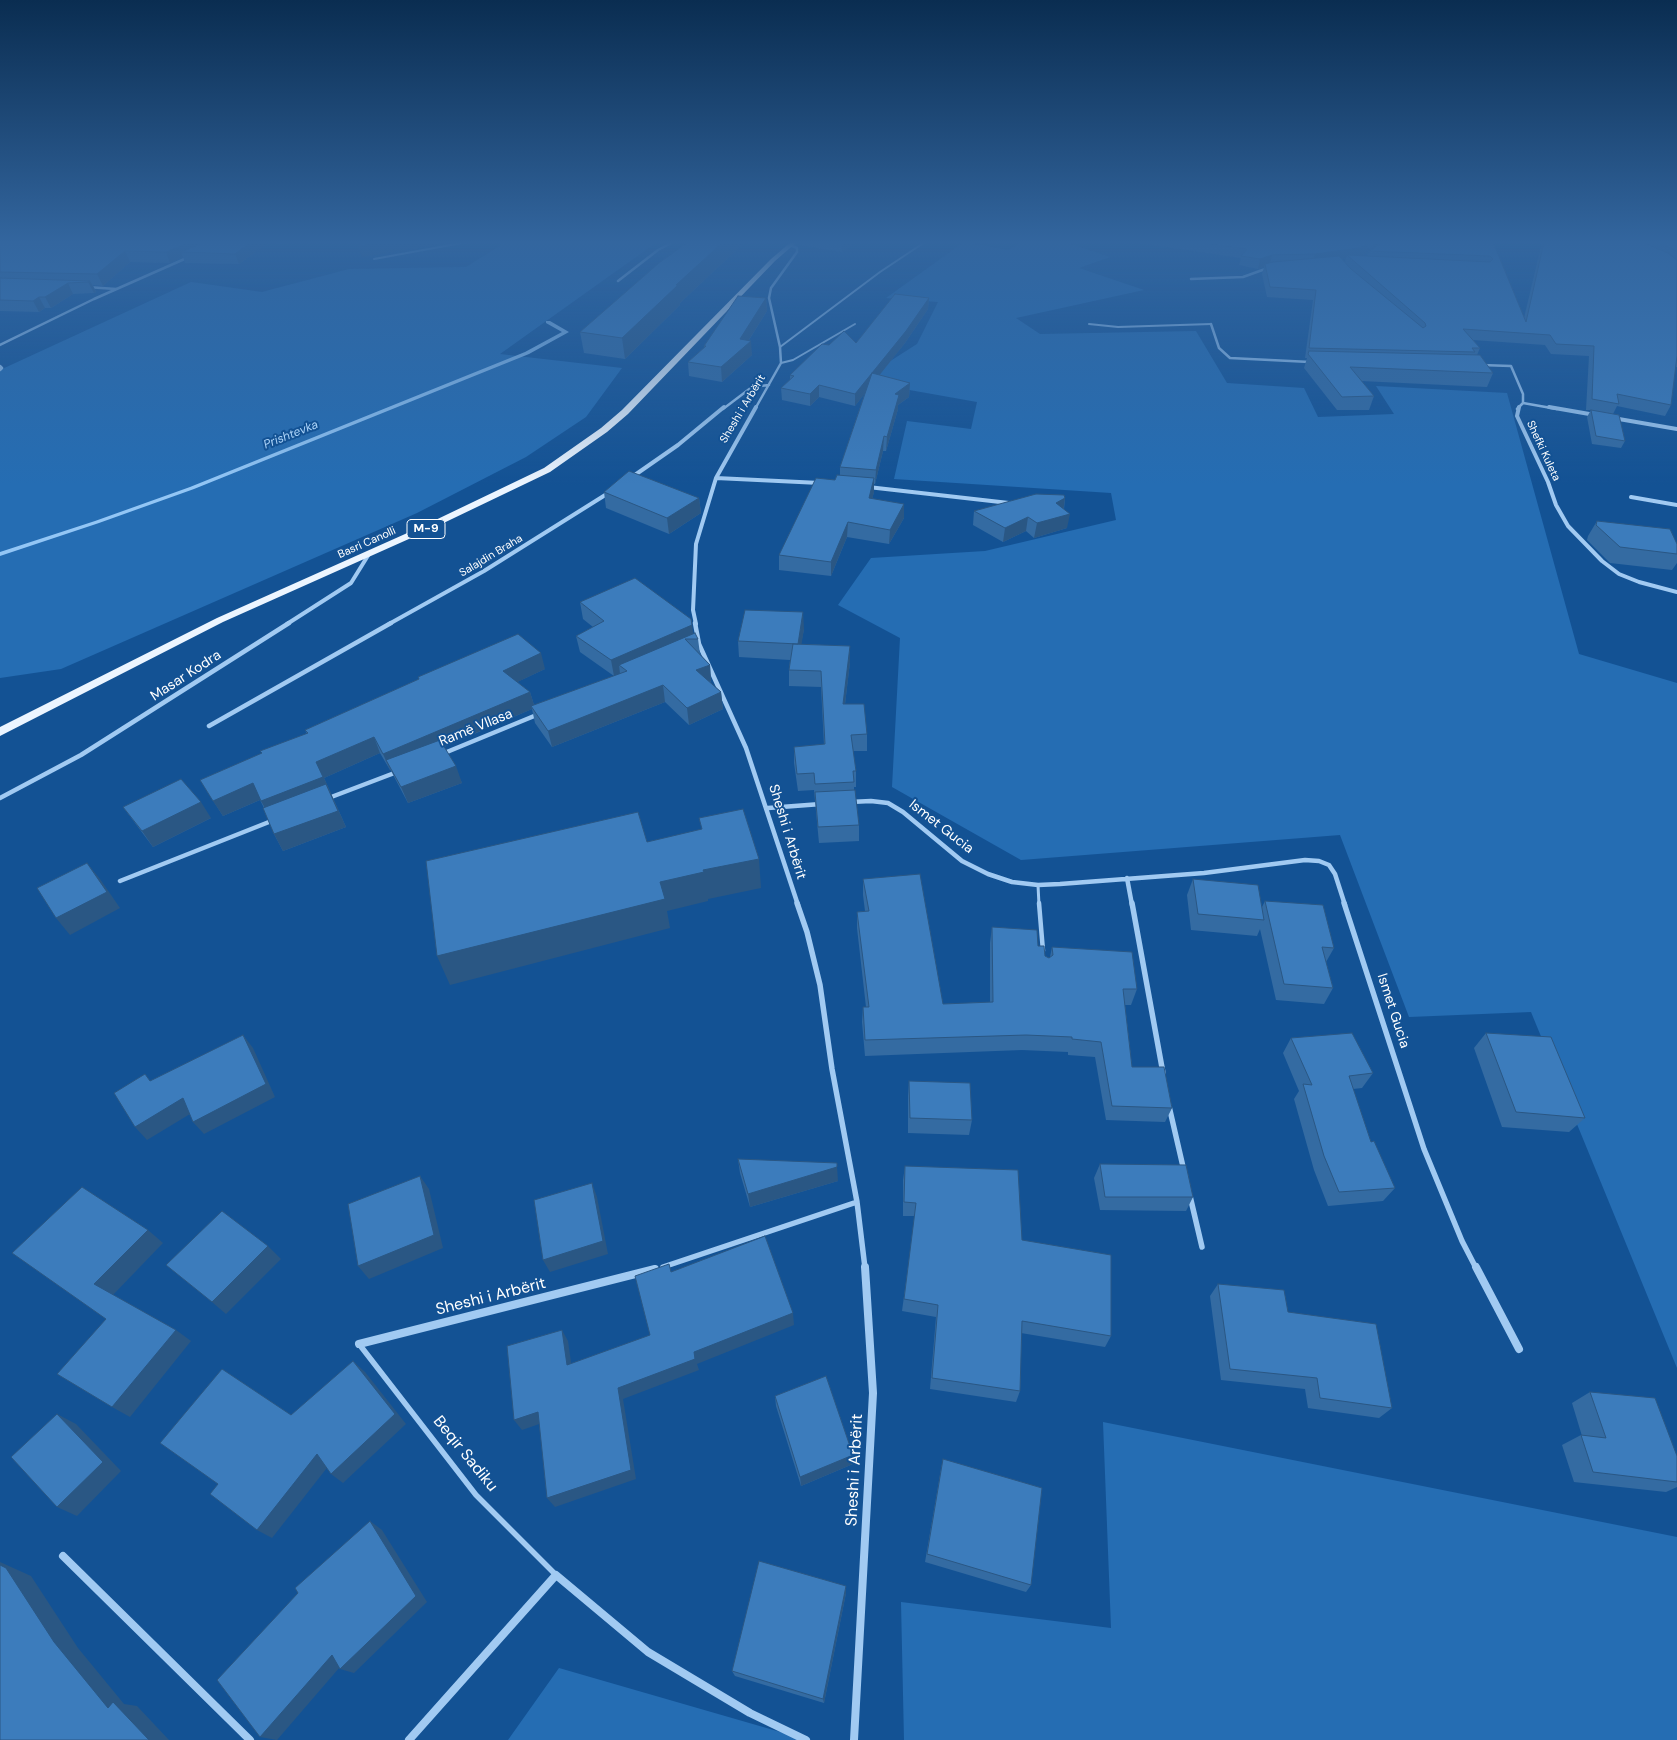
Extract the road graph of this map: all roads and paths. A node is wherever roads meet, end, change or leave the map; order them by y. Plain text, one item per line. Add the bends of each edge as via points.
1 (44, 323) edge
2 (712, 323) edge
3 (775, 323) edge
4 (812, 323) edge
5 (855, 324) dead end
6 (1089, 324) dead end
7 (1211, 324) joint
8 (0, 345) edge
9 (780, 347) junction
10 (781, 362) junction
11 (1319, 362) edge
12 (1479, 365) edge
13 (0, 366) edge
14 (0, 370) edge
15 (769, 385) junction
16 (1523, 403) junction
17 (1677, 429) edge
18 (716, 478) junction
19 (628, 480) edge
20 (829, 484) edge
21 (867, 487) edge
22 (612, 490) edge
23 (1631, 497) dead end
24 (1014, 503) edge
25 (1677, 505) edge
26 (369, 554) junction
27 (1677, 592) edge
28 (699, 644) junction
29 (691, 647) edge
30 (546, 711) edge
31 (209, 726) dead end
32 (0, 732) edge
33 (433, 758) edge
34 (406, 768) edge
35 (0, 798) edge
36 (323, 800) edge
37 (846, 803) edge
38 (826, 804) edge
39 (768, 808) junction
40 (277, 818) edge
41 (1127, 878) junction
42 (120, 881) dead end
43 (1038, 885) junction
44 (1044, 961) edge
45 (1164, 1076) edge
46 (1167, 1095) edge
47 (1186, 1181) edge
48 (1188, 1190) edge
49 (857, 1202) junction
50 (1202, 1247) dead end
51 (359, 1344) joint
52 (1519, 1349) dead end
53 (63, 1556) dead end
54 (556, 1575) junction
55 (250, 1740) edge
56 (409, 1740) edge
57 (806, 1740) edge
58 (854, 1740) edge

1 - 8 street
2 - 26 main road, Basri Canolli / M-9 via 604,430 547,470
3 - 9 street
4 - 9 lane
5 - 10 lane via 793,360
6 - 7 lane via 1118,327
7 - 11 street via 1219,348 1230,358
9 - 10 street
10 - 15 street, Sheshi i Arbërit
12 - 16 street, Shefki Kuleta via 1511,366 1521,386
13 - 14 street
15 - 18 street, Sheshi i Arbërit
15 - 19 street via 752,387 741,394
16 - 17 street
16 - 27 street, Shefki Kuleta via 1517,409 1517,416 1568,526 1619,574
18 - 20 street
18 - 28 street, Sheshi i Arbërit via 696,544 693,610
21 - 24 street
22 - 31 street, Salajdin Braha via 484,572
23 - 25 street
26 - 32 main road, Basri Canolli / M-9 via 220,620
26 - 35 street, Masar Kodra via 351,583 337,593 81,755
28 - 29 street
28 - 39 street, Sheshi i Arbërit via 746,748
30 - 33 street, Ramë Vllasa
34 - 36 street
37 - 43 street, Ismet Gucia via 888,803 962,861 988,874
38 - 39 street
39 - 49 street, Sheshi i Arbërit via 820,985
40 - 42 street
41 - 43 street, Ismet Gucia
41 - 45 street
41 - 52 street, Ismet Gucia via 1204,873 1306,860 1330,866 1424,1149 1462,1240
43 - 44 lane
46 - 47 street
48 - 50 street
49 - 51 street, Sheshi i Arbërit via 657,1269
49 - 58 street, Sheshi i Arbërit via 868,1290 873,1393
51 - 54 lane, Beqir Sadiku via 476,1495
53 - 55 street
54 - 56 street
54 - 57 street, Beqir Sadiku via 648,1652 750,1713

